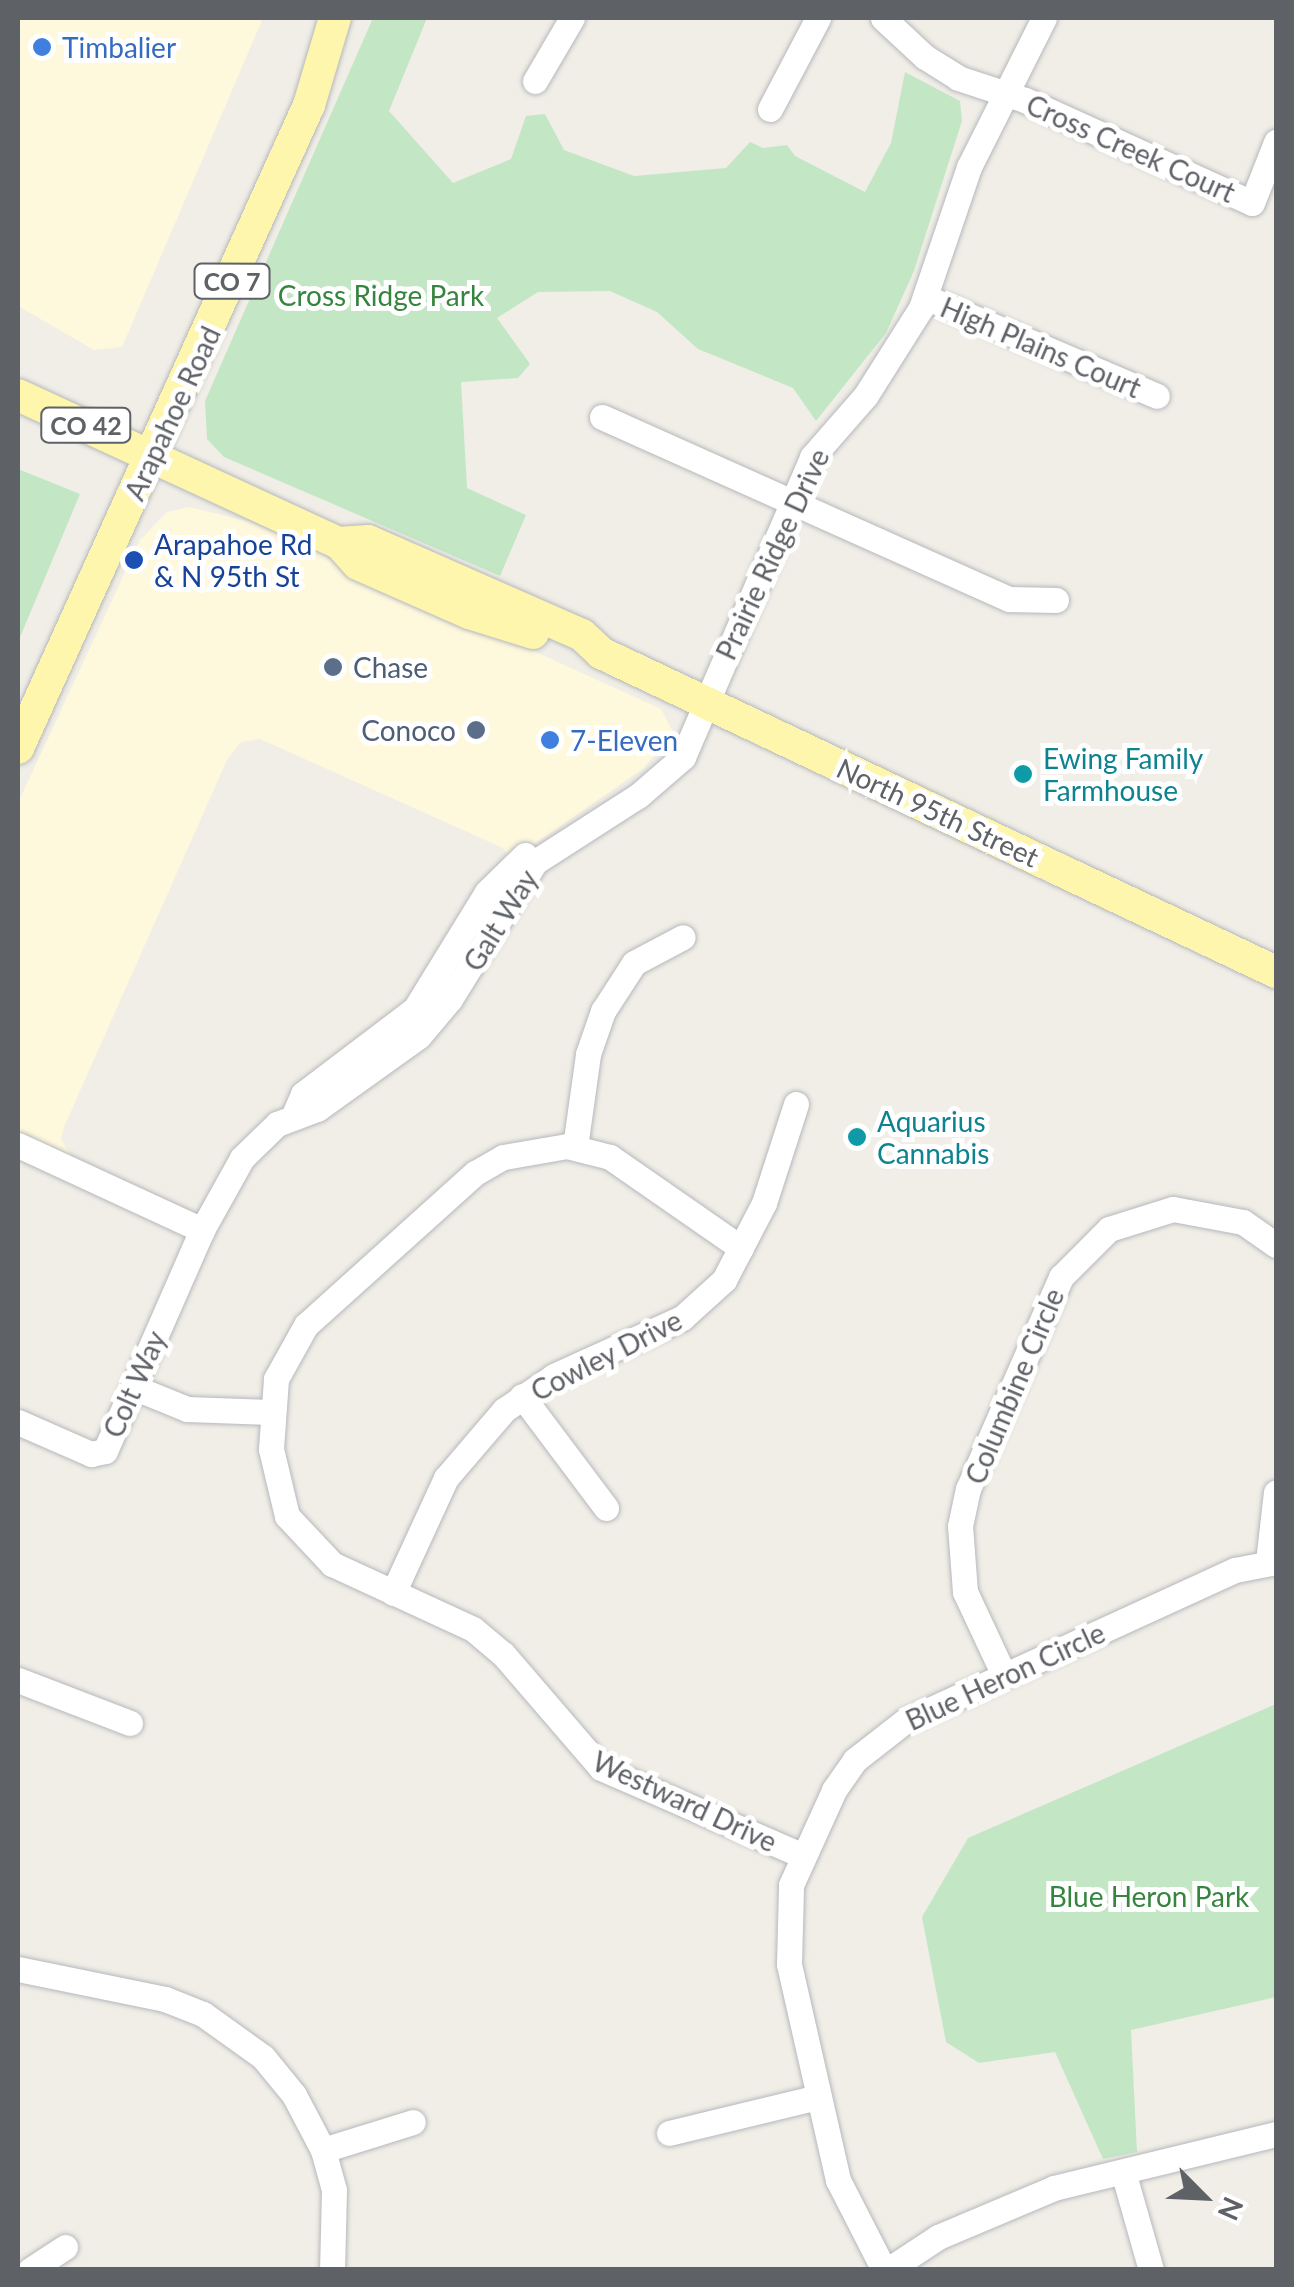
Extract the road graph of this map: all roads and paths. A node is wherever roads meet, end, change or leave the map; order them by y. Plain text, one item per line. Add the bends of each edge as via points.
1 (335, 18) edge
2 (572, 18) edge
3 (818, 18) edge
4 (883, 18) edge
5 (1044, 18) edge
6 (535, 81) dead end
7 (1004, 93) junction
8 (770, 109) dead end
9 (1276, 142) edge
10 (925, 298) junction
11 (18, 395) edge
12 (1157, 396) dead end
13 (602, 417) dead end
14 (155, 456) junction
15 (792, 504) junction
16 (1056, 600) dead end
17 (700, 711) junction
18 (18, 748) edge
19 (683, 937) dead end
20 (1276, 972) edge
21 (796, 1104) dead end
22 (18, 1145) edge
23 (575, 1147) junction
24 (202, 1230) junction
25 (1276, 1244) edge
26 (741, 1248) junction
27 (137, 1379) junction
28 (522, 1396) junction
29 (270, 1412) junction
30 (18, 1422) edge
31 (1276, 1492) edge
32 (606, 1508) dead end
33 (1272, 1562) edge
34 (393, 1592) junction
35 (1003, 1673) junction
36 (18, 1680) edge
37 (130, 1724) dead end
38 (801, 1855) junction
39 (18, 1969) edge
40 (818, 2097) junction
41 (414, 2122) dead end
42 (669, 2133) dead end
43 (1276, 2134) edge
44 (323, 2150) junction
45 (1124, 2175) junction
46 (65, 2247) dead end
47 (30, 2270) edge
48 (332, 2270) edge
49 (886, 2270) edge
50 (1151, 2270) edge

1 - 14 main road, Arapahoe Road / CO 7 via 309,105
2 - 6 street
3 - 8 street
4 - 7 street via 924,57 958,78
5 - 7 street, Prairie Ridge Drive
7 - 9 street, Cross Creek Court via 1252,203
7 - 10 street, Prairie Ridge Drive via 969,167
10 - 12 street, High Plains Court
10 - 15 street, Prairie Ridge Drive via 866,395 818,446
11 - 14 main road, North 95th Street / CO 42
13 - 15 street
14 - 17 main road, North 95th Street via 339,543 358,564 469,614 576,652 600,653
14 - 18 main road, Arapahoe Road / CO 7
15 - 16 street via 1010,600
15 - 17 street, Prairie Ridge Drive
17 - 20 main road, North 95th Street
17 - 24 street, Galt Way via 650,769 487,892 415,1009 304,1094 294,1115 242,1158
19 - 23 street via 634,963 603,1011 588,1054
21 - 26 street, Cowley Drive via 783,1157
22 - 24 street
23 - 26 street, Westward Drive via 637,1172
23 - 29 street, Westward Drive via 534,1148 475,1172 306,1325 276,1379
24 - 27 street, Colt Way
25 - 35 street, Columbine Circle via 1243,1222 1173,1210 1109,1229 1061,1276 968,1489 960,1526 965,1592
26 - 28 street, Cowley Drive via 701,1306
27 - 29 street via 192,1394 202,1405
27 - 30 street, Colt Way via 98,1455
28 - 32 street
28 - 34 street, Cowley Drive via 472,1441 446,1478
29 - 34 street, Westward Drive via 274,1469 287,1516 332,1564
31 - 33 street via 1266,1532
33 - 35 street, Blue Heron Circle
34 - 38 street, Westward Drive via 456,1620 503,1654 601,1768
35 - 38 street, Blue Heron Circle via 882,1736 834,1790
36 - 37 street
38 - 40 street, Blue Heron Circle via 789,1902 789,1964
39 - 44 street via 165,1999 203,2014 263,2058 294,2096
40 - 42 street
40 - 49 street, Blue Heron Circle via 838,2180
41 - 44 street
43 - 45 street
44 - 48 street via 336,2218
45 - 49 street via 1054,2188 994,2209
45 - 50 street
46 - 47 street

